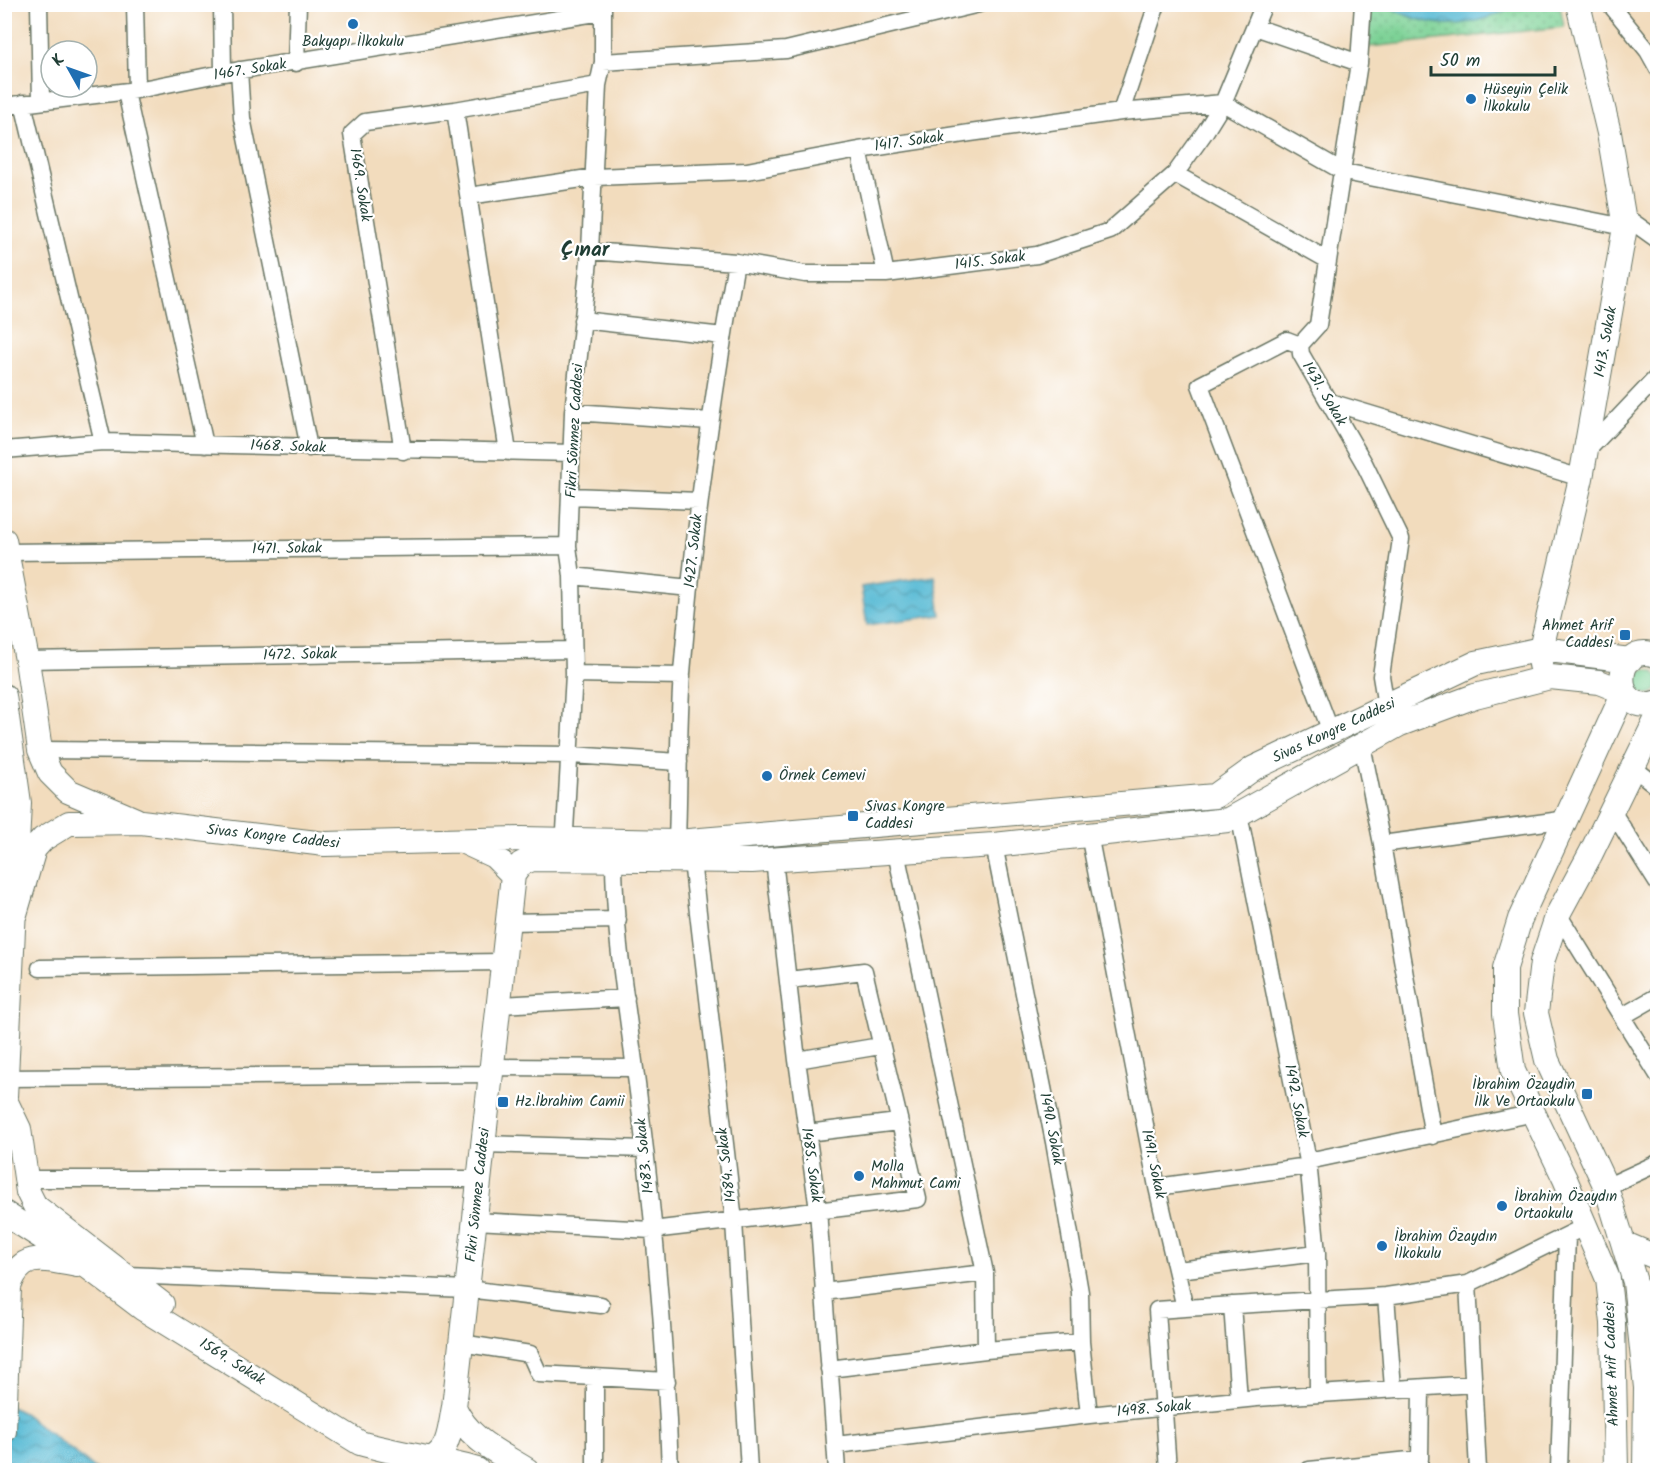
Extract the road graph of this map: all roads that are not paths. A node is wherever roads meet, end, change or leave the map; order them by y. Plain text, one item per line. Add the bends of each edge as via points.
1 (39, 4) edge
2 (135, 4) edge
3 (222, 4) edge
4 (298, 4) edge
5 (979, 4) edge
6 (1157, 4) edge
7 (1264, 4) edge
8 (1362, 4) edge
9 (1578, 4) edge
10 (1610, 4) edge
11 (602, 8) edge
12 (1255, 27) junction
13 (603, 62) junction
14 (296, 63) junction
15 (1359, 63) junction
16 (1658, 69) edge
17 (231, 72) junction
18 (598, 85) junction
19 (131, 91) junction
20 (42, 101) junction
21 (23, 103) junction
22 (1223, 103) junction
23 (4, 106) edge
24 (455, 110) junction
25 (1121, 112) junction
26 (859, 150) junction
27 (1344, 172) junction
28 (1175, 174) junction
29 (595, 177) junction
30 (469, 196) junction
31 (1624, 221) junction
32 (1658, 240) edge
33 (590, 251) junction
34 (1326, 259) junction
35 (736, 262) junction
36 (886, 274) junction
37 (582, 320) junction
38 (723, 336) junction
39 (1300, 345) junction
40 (1657, 376) edge
41 (1330, 402) junction
42 (573, 412) junction
43 (710, 421) junction
44 (103, 442) junction
45 (205, 445) junction
46 (309, 448) junction
47 (4, 450) edge
48 (403, 450) junction
49 (508, 452) junction
50 (1585, 452) junction
51 (572, 453) junction
52 (1581, 478) junction
53 (571, 496) junction
54 (699, 501) junction
55 (6, 546) edge
56 (568, 546) junction
57 (572, 576) junction
58 (690, 588) junction
59 (1541, 649) junction
60 (573, 650) junction
61 (1658, 656) edge
62 (27, 660) junction
63 (1630, 660) junction
64 (574, 674) junction
65 (682, 676) junction
66 (1540, 680) junction
67 (1624, 692) junction
68 (4, 696) edge
69 (1658, 702) edge
70 (1386, 706) junction
71 (1658, 716) edge
72 (1331, 732) junction
73 (1362, 745) junction
74 (40, 750) junction
75 (9, 752) edge
76 (571, 755) junction
77 (679, 762) junction
78 (1631, 766) junction
79 (1658, 787) edge
80 (1612, 811) junction
81 (1239, 814) junction
82 (1568, 819) junction
83 (141, 822) junction
84 (1089, 834) junction
85 (464, 841) junction
86 (1382, 844) junction
87 (994, 845) junction
88 (564, 849) junction
89 (614, 850) junction
90 (685, 852) junction
91 (896, 852) junction
92 (774, 860) junction
93 (513, 875) junction
94 (1658, 884) edge
95 (15, 914) junction
96 (1558, 914) junction
97 (618, 920) junction
98 (508, 922) junction
99 (503, 962) junction
100 (40, 968) dead end
101 (789, 980) junction
102 (1658, 996) edge
103 (626, 998) junction
104 (499, 1005) junction
105 (1623, 1016) junction
106 (880, 1046) junction
107 (797, 1060) junction
108 (635, 1068) junction
109 (491, 1071) junction
110 (1658, 1075) edge
111 (5, 1094) edge
112 (1534, 1113) junction
113 (898, 1122) junction
114 (807, 1133) junction
115 (1433, 1136) junction
116 (483, 1144) junction
117 (645, 1149) junction
118 (1658, 1163) edge
119 (1308, 1164) junction
120 (25, 1179) junction
121 (479, 1179) junction
122 (1157, 1187) junction
123 (1606, 1187) junction
124 (818, 1210) junction
125 (4, 1213) edge
126 (475, 1221) junction
127 (734, 1221) junction
128 (652, 1230) junction
129 (1576, 1231) junction
130 (1625, 1244) junction
131 (1317, 1253) junction
132 (1658, 1258) edge
133 (88, 1268) junction
134 (1178, 1270) junction
135 (985, 1273) junction
136 (127, 1275) junction
137 (1468, 1284) junction
138 (467, 1289) junction
139 (823, 1292) junction
140 (1386, 1296) junction
141 (1318, 1301) junction
142 (601, 1305) dead end
143 (1232, 1305) junction
144 (1185, 1308) junction
145 (1081, 1342) junction
146 (461, 1343) junction
147 (204, 1344) junction
148 (986, 1350) junction
149 (829, 1369) junction
150 (595, 1377) junction
151 (667, 1381) junction
152 (1474, 1384) junction
153 (1394, 1388) junction
154 (1421, 1388) junction
155 (1652, 1390) edge
156 (1318, 1393) junction
157 (1239, 1400) junction
158 (454, 1407) junction
159 (1162, 1408) junction
160 (1089, 1415) junction
161 (4, 1431) edge
162 (836, 1445) junction
163 (430, 1459) junction
164 (477, 1470) edge
165 (526, 1470) edge
166 (595, 1470) edge
167 (670, 1470) edge
168 (749, 1470) edge
169 (837, 1470) edge
170 (1168, 1470) edge
171 (1309, 1470) edge
172 (1478, 1470) edge
173 (1559, 1470) edge
174 (1616, 1470) edge
175 (1645, 1470) edge

1 - 20 street
2 - 19 street
3 - 17 street
4 - 14 street
5 - 13 street via 786,50
6 - 25 street
7 - 12 street, 1415. Sokak
8 - 15 street, 1431. Sokak
9 - 31 main road, 1413. Sokak via 1609,133
10 - 16 street
11 - 13 street, Fikri Sönmez Caddesi
11 - 14 street, 1467. Sokak
12 - 15 street
12 - 22 street, 1415. Sokak
13 - 18 street, Fikri Sönmez Caddesi
14 - 17 street, 1467. Sokak
15 - 27 street, 1431. Sokak
17 - 19 street, 1467. Sokak
17 - 46 street
18 - 24 street, 1469. Sokak
18 - 29 street, Fikri Sönmez Caddesi
19 - 20 street, 1467. Sokak
19 - 45 street
20 - 21 street, 1467. Sokak
21 - 23 street, 1467. Sokak
21 - 44 street
22 - 25 street, 1417. Sokak
22 - 27 street
22 - 28 street, 1415. Sokak
24 - 30 street
24 - 48 street, 1469. Sokak via 365,123 352,134
25 - 26 street, 1417. Sokak
26 - 29 street, 1417. Sokak via 747,171
26 - 36 street
27 - 31 street
27 - 34 street, 1431. Sokak
28 - 34 street
28 - 36 street, 1415. Sokak via 1110,231 1037,255
29 - 30 street, 1417. Sokak
29 - 33 street, Fikri Sönmez Caddesi
30 - 49 street
31 - 32 street
31 - 50 main road, 1413. Sokak
33 - 35 street, 1415. Sokak
33 - 37 street, Fikri Sönmez Caddesi
34 - 39 street, 1431. Sokak via 1318,325
35 - 36 street, 1415. Sokak via 805,274
35 - 38 street, 1427. Sokak
37 - 38 street
37 - 42 street, Fikri Sönmez Caddesi
38 - 43 street, 1427. Sokak
39 - 41 street, 1431. Sokak via 1301,354
39 - 72 street via 1287,340 1200,385
40 - 50 street
41 - 52 street
41 - 70 street, 1431. Sokak via 1401,539 1381,676
42 - 43 street
42 - 51 street, Fikri Sönmez Caddesi
43 - 54 street, 1427. Sokak
44 - 45 street, 1468. Sokak
44 - 47 street, 1468. Sokak
45 - 46 street, 1468. Sokak
46 - 48 street, 1468. Sokak
48 - 49 street, 1468. Sokak
49 - 51 street, 1468. Sokak
50 - 52 main road, 1413. Sokak
51 - 53 street, Fikri Sönmez Caddesi
52 - 59 main road, 1413. Sokak
53 - 54 street
53 - 56 street, Fikri Sönmez Caddesi
54 - 58 street, 1427. Sokak
55 - 56 street, 1471. Sokak
55 - 62 main road, Sivas Kongre Caddesi
56 - 57 street, Fikri Sönmez Caddesi
57 - 58 street
57 - 60 street, Fikri Sönmez Caddesi
58 - 65 street, 1427. Sokak
59 - 63 main road, Sivas Kongre Caddesi
59 - 66 main road, 1413. Sokak
59 - 70 main road, Sivas Kongre Caddesi via 1476,663
60 - 62 street, 1472. Sokak
60 - 64 street, Fikri Sönmez Caddesi
61 - 63 main road via 1644,653
62 - 74 main road, Sivas Kongre Caddesi
63 - 67 main road, Ahmet Arif Caddesi via 1621,675
64 - 65 street
64 - 76 street, Fikri Sönmez Caddesi
65 - 77 street, 1427. Sokak
66 - 67 main road, Sivas Kongre Caddesi via 1550,677 1599,682
66 - 73 main road, Sivas Kongre Caddesi via 1475,696 1400,724
67 - 69 main road via 1638,703
67 - 82 main road, Ahmet Arif Caddesi
68 - 75 main road
70 - 72 main road, Sivas Kongre Caddesi
71 - 78 main road, Ahmet Arif Caddesi
72 - 90 main road, Sivas Kongre Caddesi via 1254,768 1215,796
73 - 81 main road, Sivas Kongre Caddesi
73 - 86 street
74 - 76 street
74 - 83 main road, Sivas Kongre Caddesi via 50,773 68,792
75 - 95 main road via 19,804
76 - 77 street
76 - 88 street, Fikri Sönmez Caddesi
77 - 90 street, 1427. Sokak
78 - 79 street
78 - 80 main road, Ahmet Arif Caddesi
80 - 94 street
80 - 96 main road, Ahmet Arif Caddesi
81 - 84 main road, Sivas Kongre Caddesi via 1228,820
81 - 119 street, 1492. Sokak
82 - 86 street
82 - 112 main road, Ahmet Arif Caddesi via 1520,919 1505,968 1505,1014 1513,1071
83 - 85 main road, Sivas Kongre Caddesi via 326,844
83 - 95 main road, Sivas Kongre Caddesi via 69,823 43,839 28,864
84 - 87 main road, Sivas Kongre Caddesi
84 - 122 street, 1491. Sokak
85 - 88 main road, Sivas Kongre Caddesi
85 - 93 main road via 494,856
86 - 115 street
87 - 91 main road, Sivas Kongre Caddesi
87 - 145 street, 1490. Sokak via 1054,1142 1080,1292
88 - 89 main road, Sivas Kongre Caddesi
88 - 93 main road, Sivas Kongre Caddesi via 521,864
89 - 90 main road, Sivas Kongre Caddesi
89 - 97 street, 1483. Sokak
90 - 92 main road, Sivas Kongre Caddesi
90 - 127 street, 1484. Sokak
91 - 92 main road, Sivas Kongre Caddesi
91 - 135 street
92 - 101 street, 1485. Sokak
93 - 98 main road, Fikri Sönmez Caddesi
95 - 111 main road
96 - 105 street
96 - 123 main road, Ahmet Arif Caddesi via 1542,962 1536,1013 1547,1060
97 - 98 street
97 - 103 street, 1483. Sokak
98 - 99 main road, Fikri Sönmez Caddesi
99 - 100 street
99 - 104 main road, Fikri Sönmez Caddesi
101 - 106 street via 864,971
101 - 107 street, 1485. Sokak
102 - 105 street
103 - 104 street
103 - 108 street, 1483. Sokak
104 - 109 main road, Fikri Sönmez Caddesi
105 - 110 street
106 - 107 street
106 - 113 street
107 - 114 street, 1485. Sokak
108 - 109 street
108 - 117 street, 1483. Sokak
109 - 111 street
109 - 116 main road, Fikri Sönmez Caddesi
111 - 120 main road via 23,1144
112 - 115 street
112 - 129 main road, Ahmet Arif Caddesi
113 - 114 street
113 - 124 street via 918,1199
114 - 124 street, 1485. Sokak
115 - 119 street
116 - 117 street
116 - 121 main road, Fikri Sönmez Caddesi
117 - 128 street, 1483. Sokak
118 - 123 street
119 - 122 street
119 - 131 street, 1492. Sokak
120 - 121 street
120 - 136 main road via 35,1206
121 - 126 main road, Fikri Sönmez Caddesi
122 - 134 street, 1491. Sokak
123 - 130 main road, Ahmet Arif Caddesi
124 - 127 street
124 - 139 street, 1485. Sokak
125 - 133 main road, 1569. Sokak
126 - 128 street
126 - 138 main road, Fikri Sönmez Caddesi
127 - 128 street
127 - 168 street, 1484. Sokak
128 - 151 street, 1483. Sokak
129 - 137 street
129 - 173 street
129 - 174 main road, Ahmet Arif Caddesi via 1608,1279 1613,1323
130 - 132 main road
130 - 155 main road, Ahmet Arif Caddesi
131 - 134 street
131 - 141 street, 1492. Sokak
133 - 147 main road, 1569. Sokak via 142,1308
133 - 161 main road via 39,1258 25,1262 13,1272 9,1287
134 - 144 street, 1491. Sokak
135 - 139 street
135 - 148 street
136 - 138 street
136 - 147 main road
137 - 140 street
137 - 152 street
138 - 142 street
138 - 146 main road, Fikri Sönmez Caddesi
139 - 149 street, 1485. Sokak
140 - 141 street
140 - 153 street
141 - 143 street
141 - 156 street, 1492. Sokak
143 - 144 street
143 - 157 street
144 - 159 street via 1157,1310
145 - 148 street
145 - 160 street, 1490. Sokak
146 - 150 street via 530,1354 539,1374
146 - 158 main road, Fikri Sönmez Caddesi
147 - 163 main road, 1569. Sokak via 360,1443 398,1455
148 - 149 street
149 - 162 street, 1485. Sokak
150 - 151 street
150 - 166 street
151 - 167 street, 1483. Sokak
152 - 154 street, 1498. Sokak
152 - 172 street
153 - 154 street, 1498. Sokak
153 - 156 street, 1498. Sokak
154 - 171 street via 1420,1459
155 - 175 main road, Ahmet Arif Caddesi
156 - 157 street, 1498. Sokak
157 - 159 street, 1498. Sokak
158 - 163 main road, Fikri Sönmez Caddesi via 446,1445 439,1456
158 - 165 main road via 470,1433
159 - 160 street, 1498. Sokak
159 - 170 street
160 - 162 street, 1498. Sokak
162 - 169 street, 1485. Sokak
163 - 164 main road, 1569. Sokak

